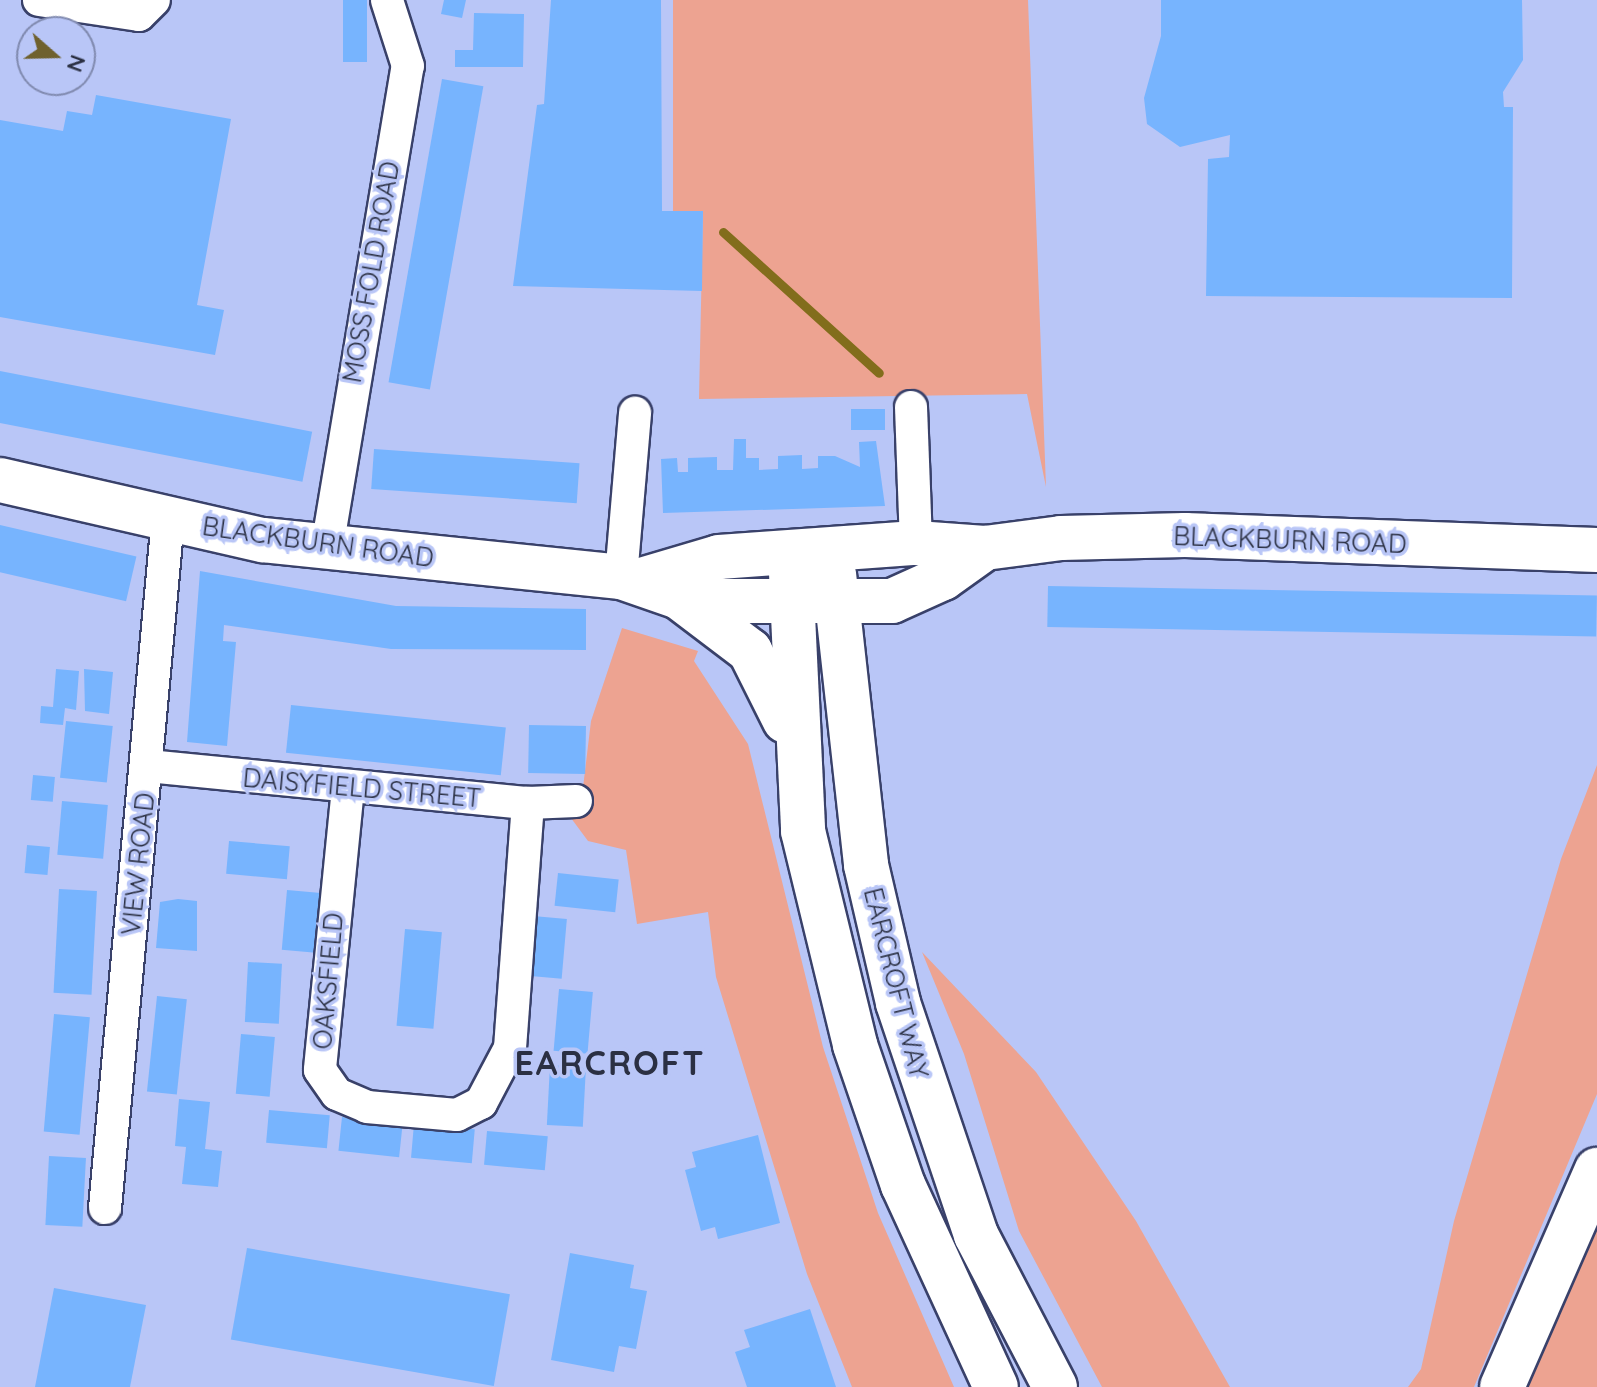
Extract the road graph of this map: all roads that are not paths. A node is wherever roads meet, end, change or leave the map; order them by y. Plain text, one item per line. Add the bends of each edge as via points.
1 (39, 0) edge
2 (154, 0) edge
3 (387, 0) edge
4 (911, 407) dead end
5 (635, 413) dead end
6 (0, 480) edge
7 (168, 519) junction
8 (916, 543) junction
9 (327, 548) junction
10 (985, 548) junction
11 (1597, 550) edge
12 (833, 551) junction
13 (790, 554) junction
14 (647, 585) junction
15 (892, 601) junction
16 (793, 603) junction
17 (836, 603) junction
18 (840, 676) junction
19 (794, 746) junction
20 (148, 766) junction
21 (348, 788) junction
22 (576, 801) dead end
23 (528, 803) junction
24 (1597, 1170) edge
25 (105, 1208) dead end
26 (996, 1387) edge
27 (1055, 1387) edge
28 (1502, 1387) edge

1 - 2 street via 139,15
3 - 9 street, MOSS FOLD ROAD via 408,66
4 - 8 street
5 - 14 street
6 - 7 highway, BLACKBURN ROAD
7 - 9 highway, BLACKBURN ROAD
7 - 20 street, VIEW ROAD
8 - 10 highway, BLACKBURN ROAD
8 - 12 highway, BLACKBURN ROAD
9 - 14 highway, BLACKBURN ROAD
10 - 11 highway, BLACKBURN ROAD via 1185,535
10 - 15 highway, BLACKBURN ROAD via 943,578
12 - 13 highway, BLACKBURN ROAD
12 - 17 highway, EARCROFT WAY
13 - 14 highway, BLACKBURN ROAD via 719,557
13 - 16 highway, EARCROFT WAY
14 - 16 highway, BLACKBURN ROAD
14 - 19 highway via 750,651
15 - 17 highway, BLACKBURN ROAD
15 - 18 highway
16 - 17 highway, BLACKBURN ROAD
16 - 19 highway, EARCROFT WAY
17 - 18 highway, EARCROFT WAY
18 - 27 highway, EARCROFT WAY via 866,865 927,1105 976,1235
19 - 26 highway, EARCROFT WAY via 803,831 855,1045 903,1185
20 - 21 street, DAISYFIELD STREET
20 - 25 street, VIEW ROAD
21 - 23 street, DAISYFIELD STREET
21 - 23 street, OAKSFIELD via 320,1070 337,1094 367,1107 442,1114 481,1103 510,1048
22 - 23 street, DAISYFIELD STREET
24 - 28 highway

